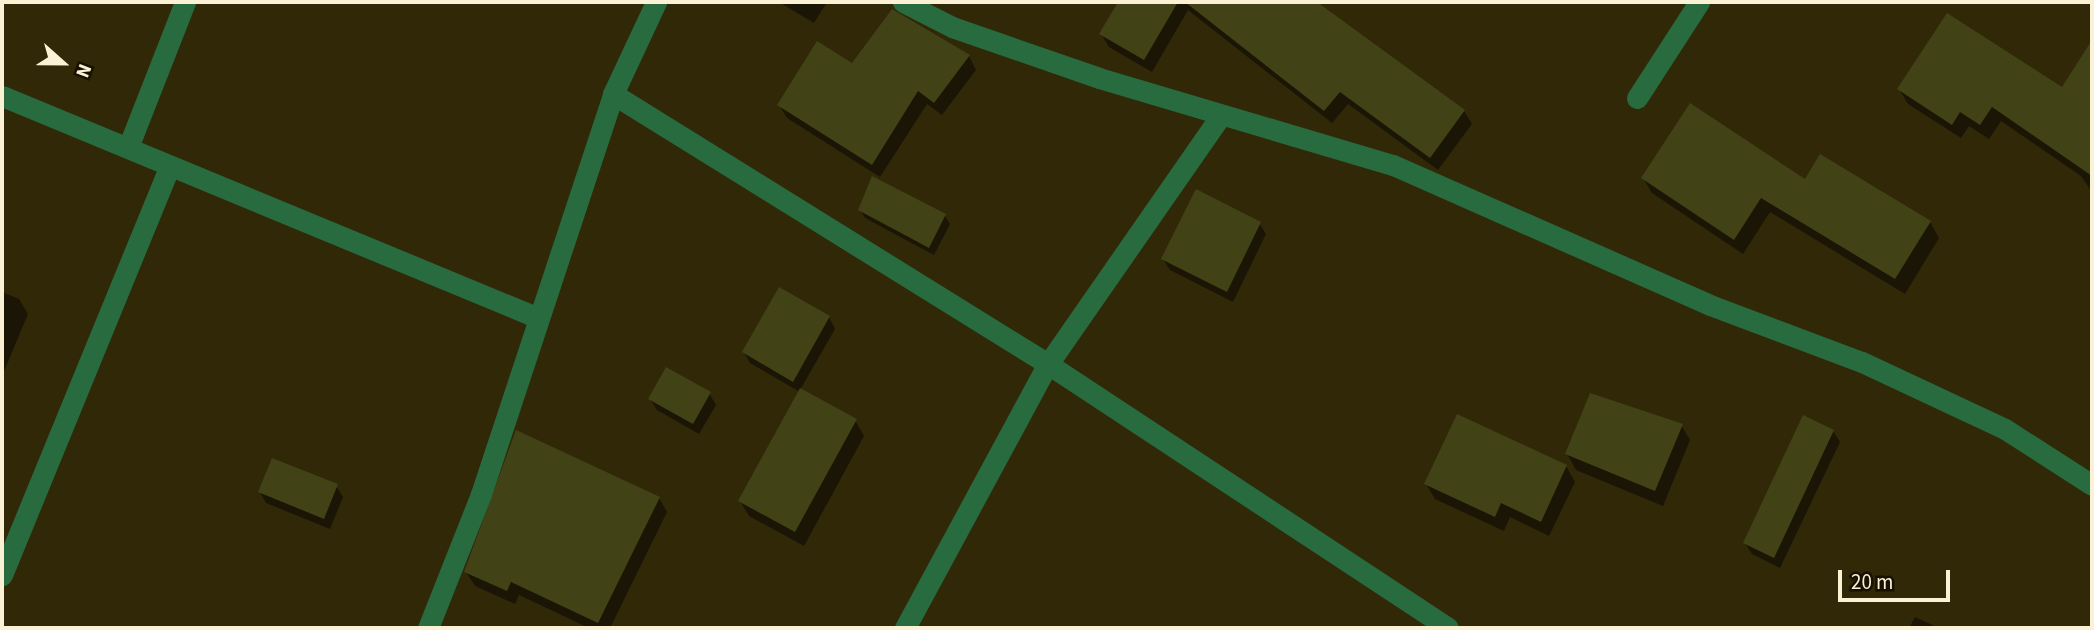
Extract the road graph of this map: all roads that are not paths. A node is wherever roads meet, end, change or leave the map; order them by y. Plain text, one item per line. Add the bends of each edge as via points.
1 (185, 2) edge
2 (656, 2) edge
3 (903, 2) edge
4 (1699, 2) edge
5 (613, 94) junction
6 (2, 96) edge
7 (1637, 98) dead end
8 (1221, 115) junction
9 (129, 145) junction
10 (168, 170) junction
11 (537, 317) junction
12 (1048, 364) junction
13 (2092, 485) edge
14 (2, 575) edge
15 (428, 628) edge
16 (905, 628) edge
17 (1448, 628) edge

1 - 9 street
2 - 5 street
3 - 8 street via 952,27
4 - 7 street
5 - 11 street
5 - 12 street
6 - 9 street
8 - 12 street
8 - 13 street via 1393,164 1710,306 1862,362 2005,429
9 - 10 street
10 - 11 street
10 - 14 street
11 - 15 street via 481,494
12 - 16 street
12 - 17 street

